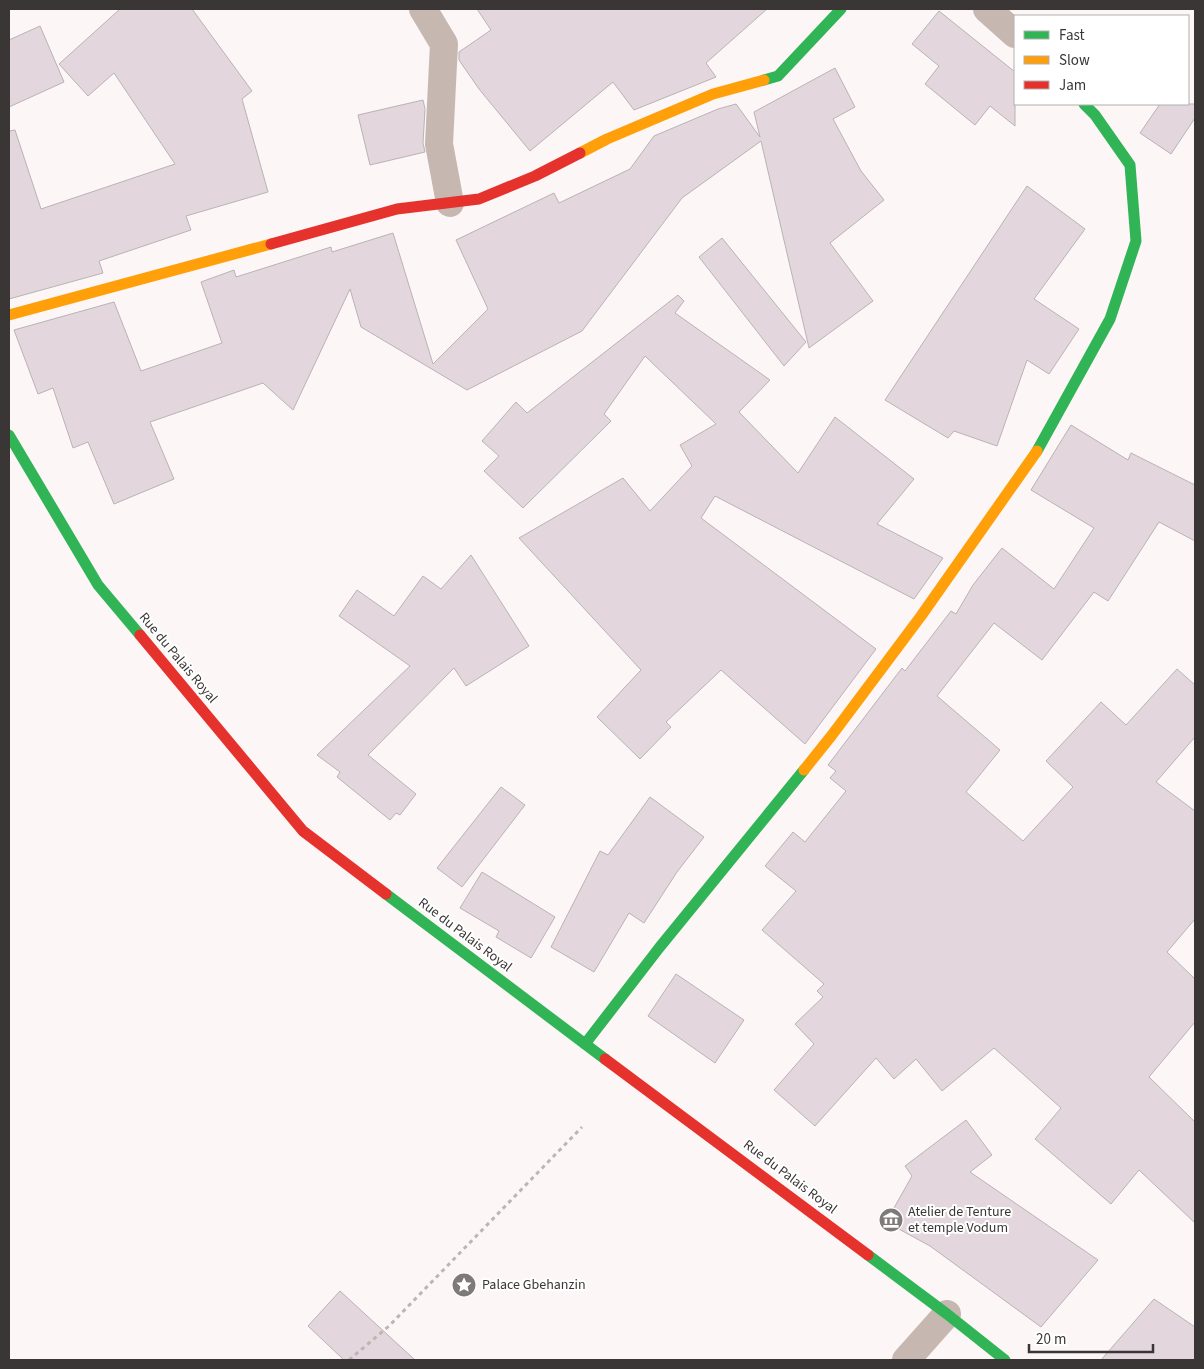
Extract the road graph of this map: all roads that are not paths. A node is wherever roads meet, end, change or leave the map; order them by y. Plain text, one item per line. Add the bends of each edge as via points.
1 (422, 9) edge
2 (841, 9) edge
3 (987, 9) edge
4 (1014, 33) edge
5 (1085, 105) edge
6 (450, 203) junction
7 (9, 315) edge
8 (9, 435) edge
9 (585, 1044) junction
10 (948, 1314) junction
11 (906, 1360) edge
12 (1005, 1360) edge

1 - 6 street via 444,44 439,144
2 - 6 street via 778,76 712,94 608,139 535,176 479,198
3 - 4 street
5 - 9 street via 1130,166 1136,241 1110,319 1078,380 1035,454 862,696
6 - 7 street via 397,209
8 - 9 street, Rue du Palais Royal via 98,585 303,831
9 - 10 street, Rue du Palais Royal
10 - 11 street
10 - 12 street, Rue du Palais Royal

